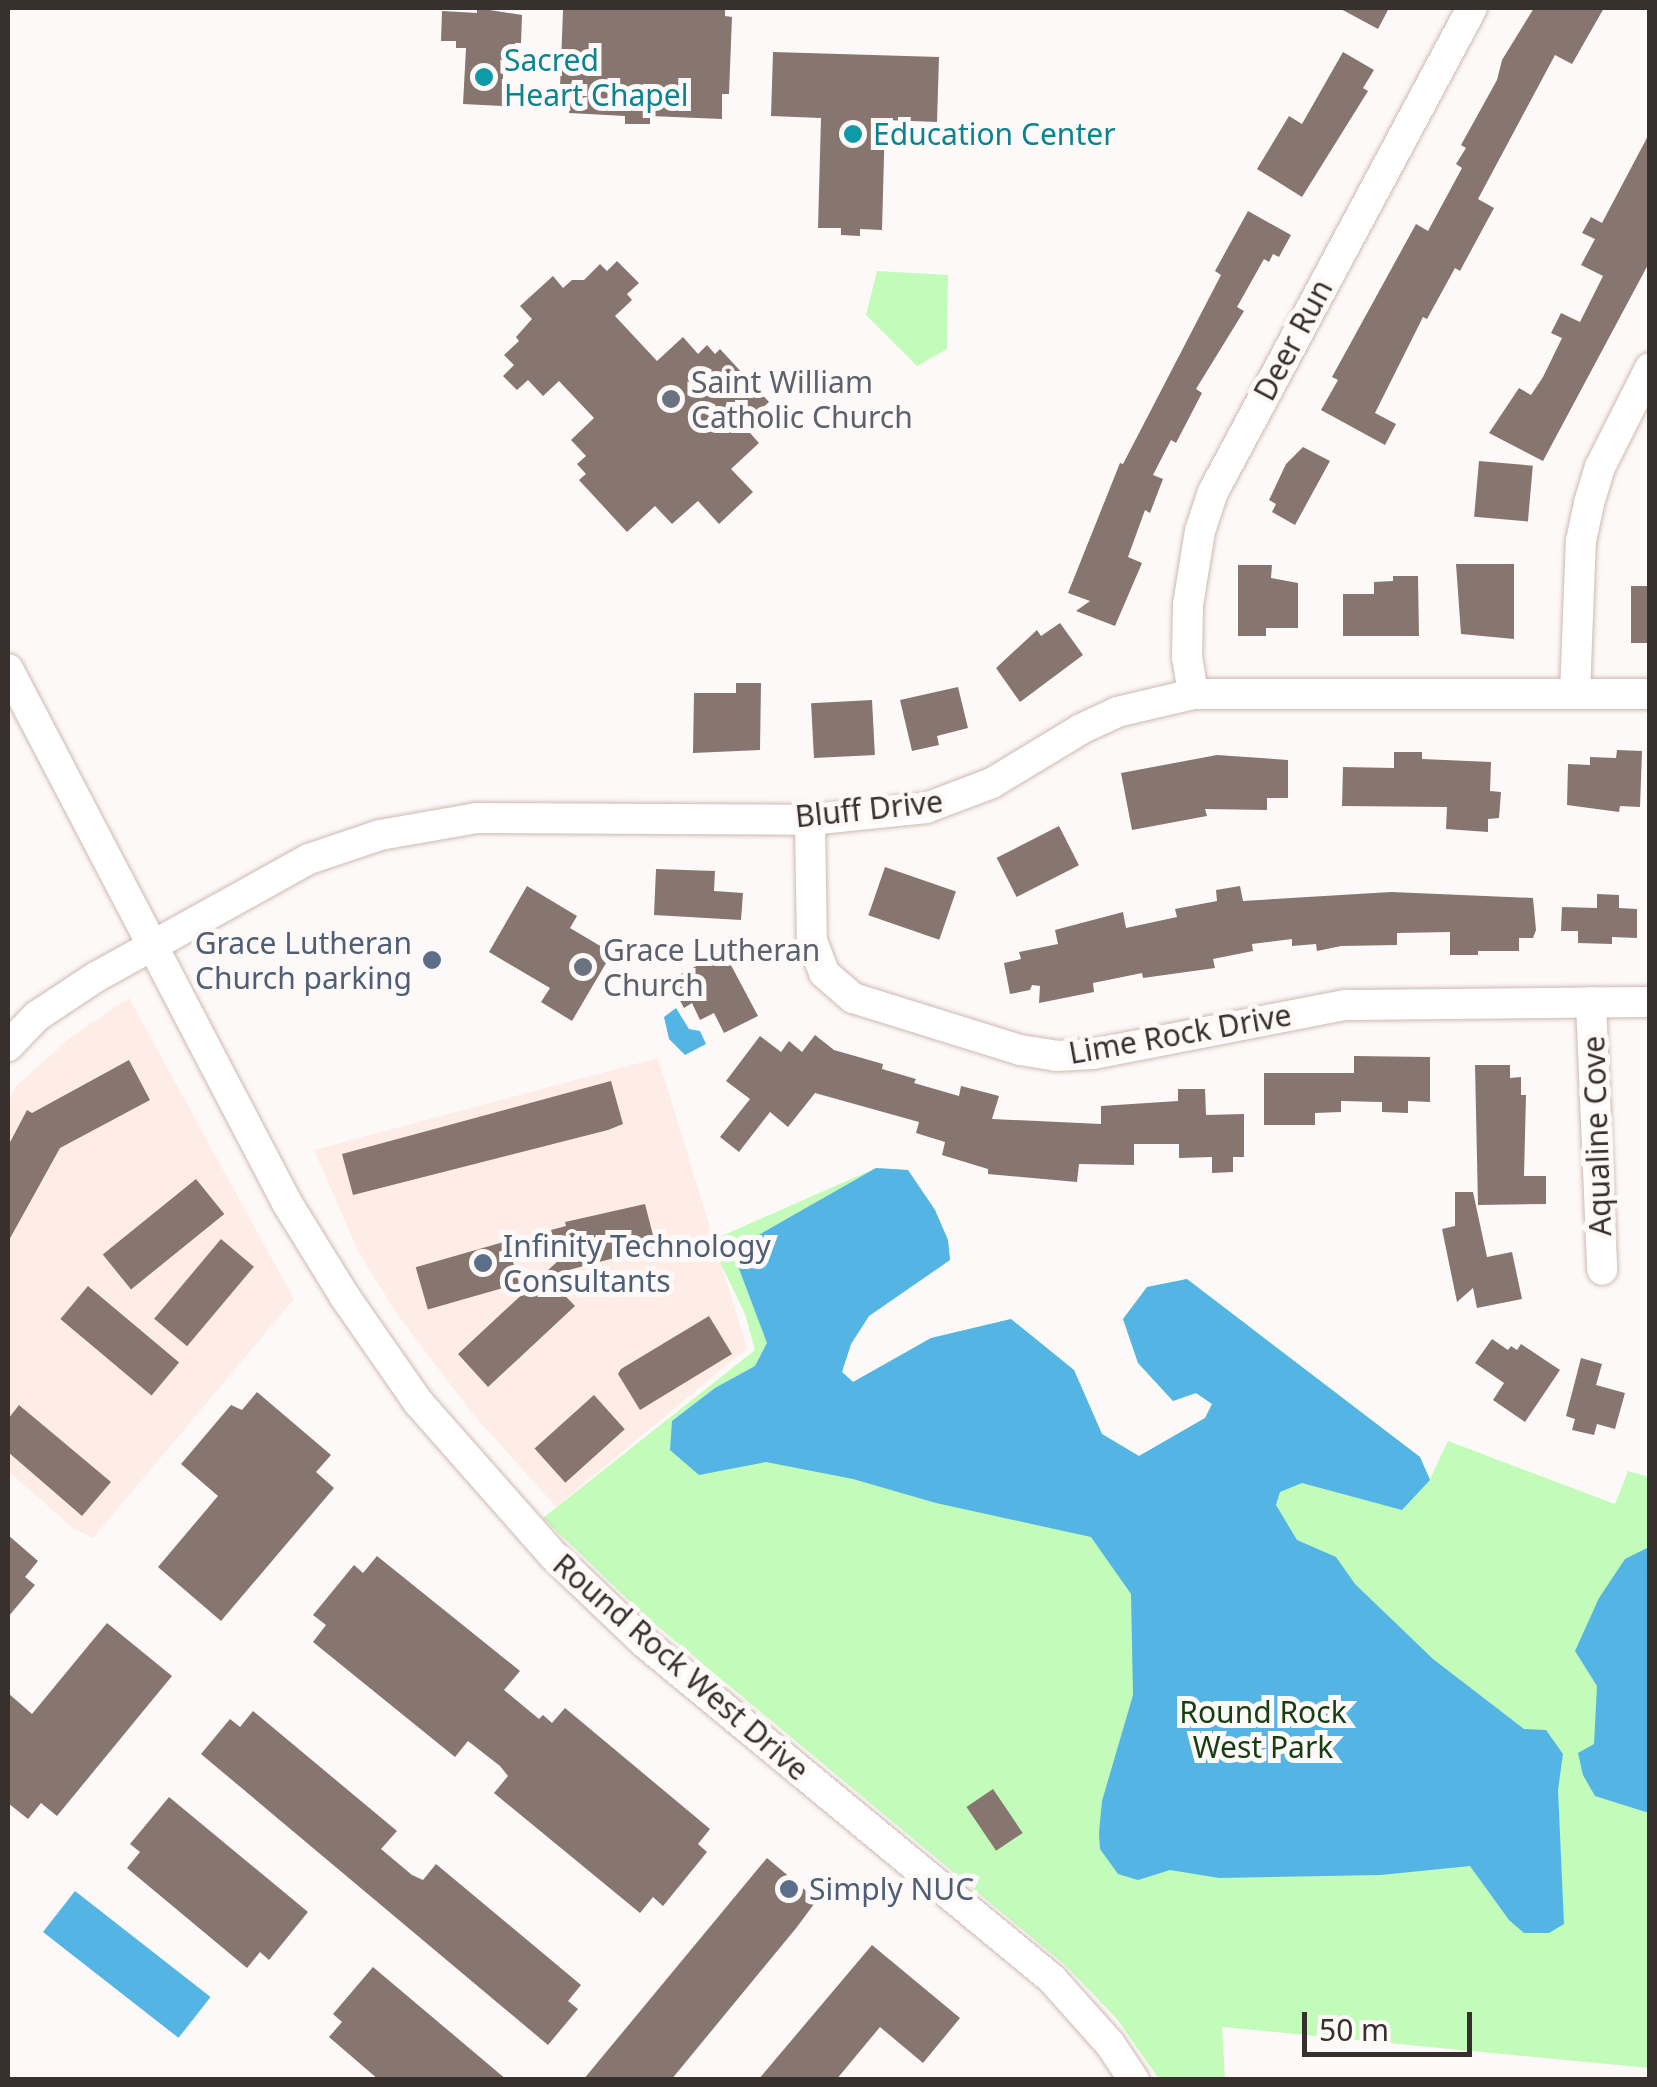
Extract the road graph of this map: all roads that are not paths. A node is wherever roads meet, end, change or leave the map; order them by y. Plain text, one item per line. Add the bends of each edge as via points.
1 (1472, 8) edge
2 (1650, 368) edge
3 (8, 670) edge
4 (1193, 694) junction
5 (1574, 694) junction
6 (1650, 694) edge
7 (810, 820) junction
8 (152, 948) junction
9 (1592, 1002) junction
10 (1650, 1002) edge
11 (8, 1046) edge
12 (1602, 1270) dead end
13 (1134, 2080) edge

1 - 4 street, Deer Run via 1214,492 1188,605
2 - 5 street via 1589,503
3 - 8 street, Round Rock West Drive
4 - 5 street, Bluff Drive
4 - 7 street, Bluff Drive via 1117,712 960,798 908,811
5 - 6 street, Bluff Drive
7 - 8 street, Bluff Drive via 588,815 436,823 309,860
7 - 9 street, Lime Rock Drive via 812,941 824,973 853,998 1020,1050 1094,1054 1346,1005
8 - 11 street, Bluff Drive via 65,995
8 - 13 street, Round Rock West Drive via 345,1298 418,1402 484,1480 645,1642 1052,1979
9 - 10 street, Lime Rock Drive
9 - 12 street, Aqualine Cove

